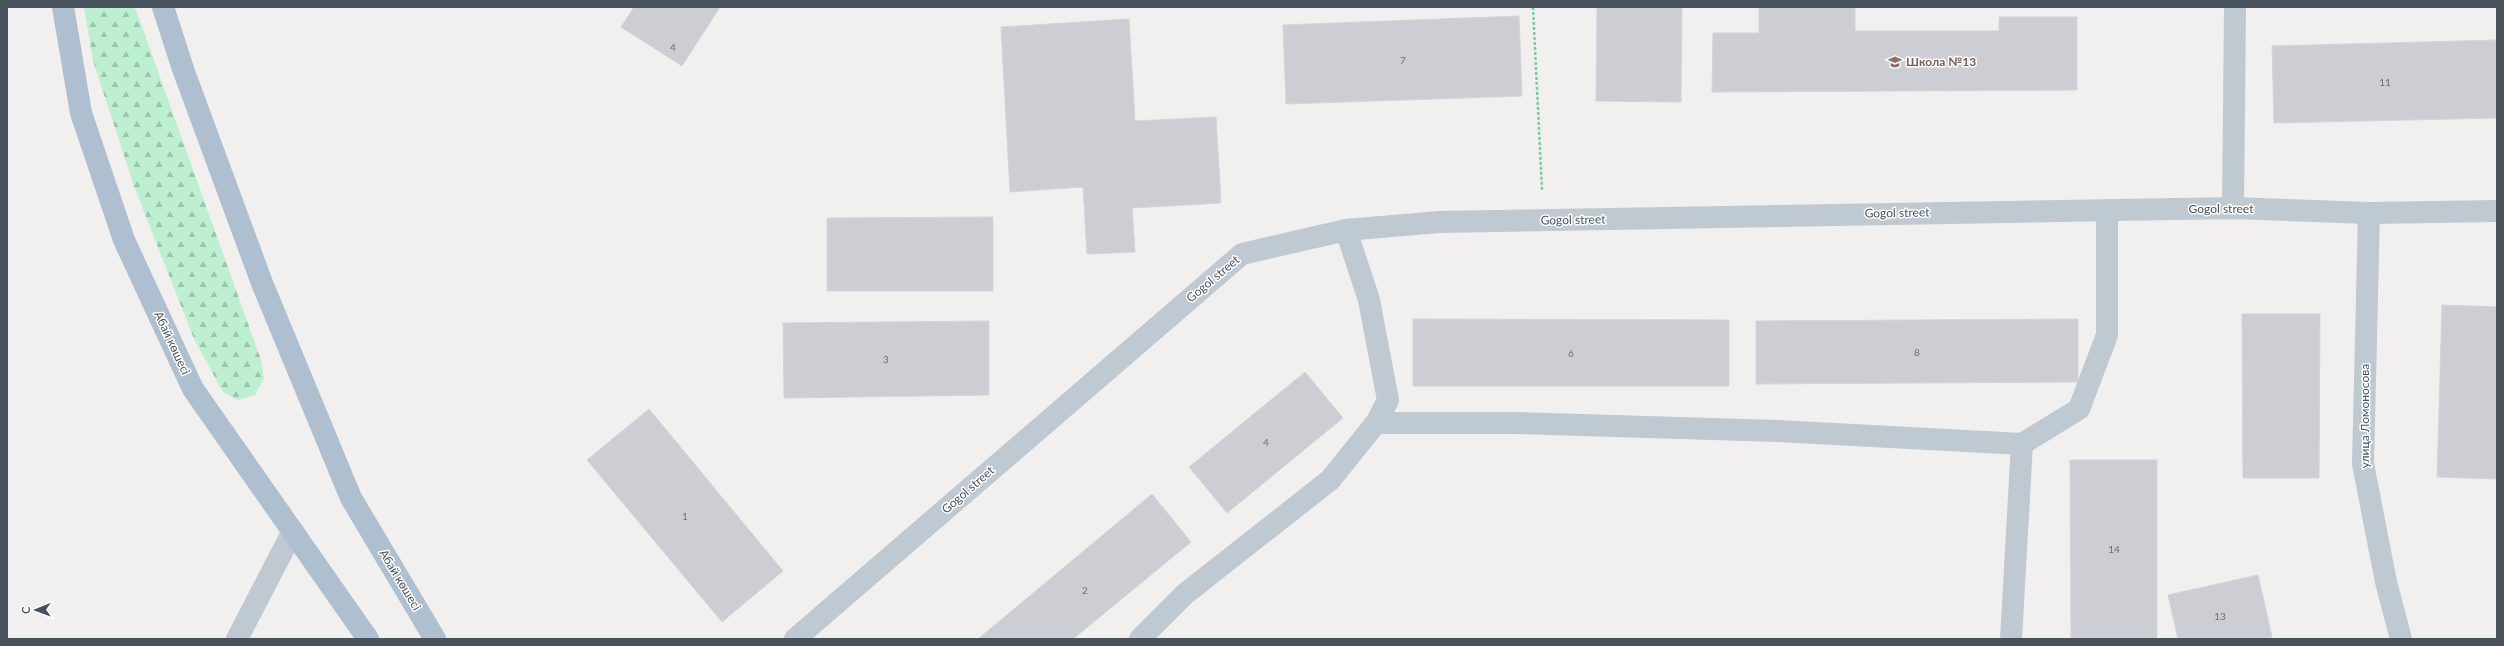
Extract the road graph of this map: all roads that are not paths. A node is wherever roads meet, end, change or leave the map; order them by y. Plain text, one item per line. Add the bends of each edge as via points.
1 (63, 7) edge
2 (163, 7) edge
3 (2236, 7) edge
4 (2233, 208) junction
5 (2107, 210) junction
6 (2497, 211) edge
7 (2369, 213) junction
8 (1346, 230) junction
9 (1376, 423) junction
10 (2022, 444) junction
11 (293, 531) junction
12 (237, 639) edge
13 (368, 639) edge
14 (435, 639) edge
15 (795, 639) edge
16 (1140, 639) edge
17 (2011, 639) edge
18 (2401, 639) edge

1 - 11 main road, Абай көшесі via 81,113 124,240 193,389
2 - 14 main road, Абай көшесі via 183,69 262,283 351,498
3 - 4 street
4 - 5 street, Gogol street
4 - 7 street, Gogol street
5 - 8 street, Gogol street via 1439,222
5 - 10 street via 2107,335 2079,409
6 - 7 street, Gogol street
7 - 18 street, улица Ломоносова via 2363,464 2386,582
8 - 9 street via 1369,300 1388,400
8 - 15 street, Gogol street via 1242,254
9 - 10 street via 1515,423 1770,431
9 - 16 street via 1330,480 1185,594
10 - 17 street
11 - 12 street
11 - 13 main road, Абай көшесі

